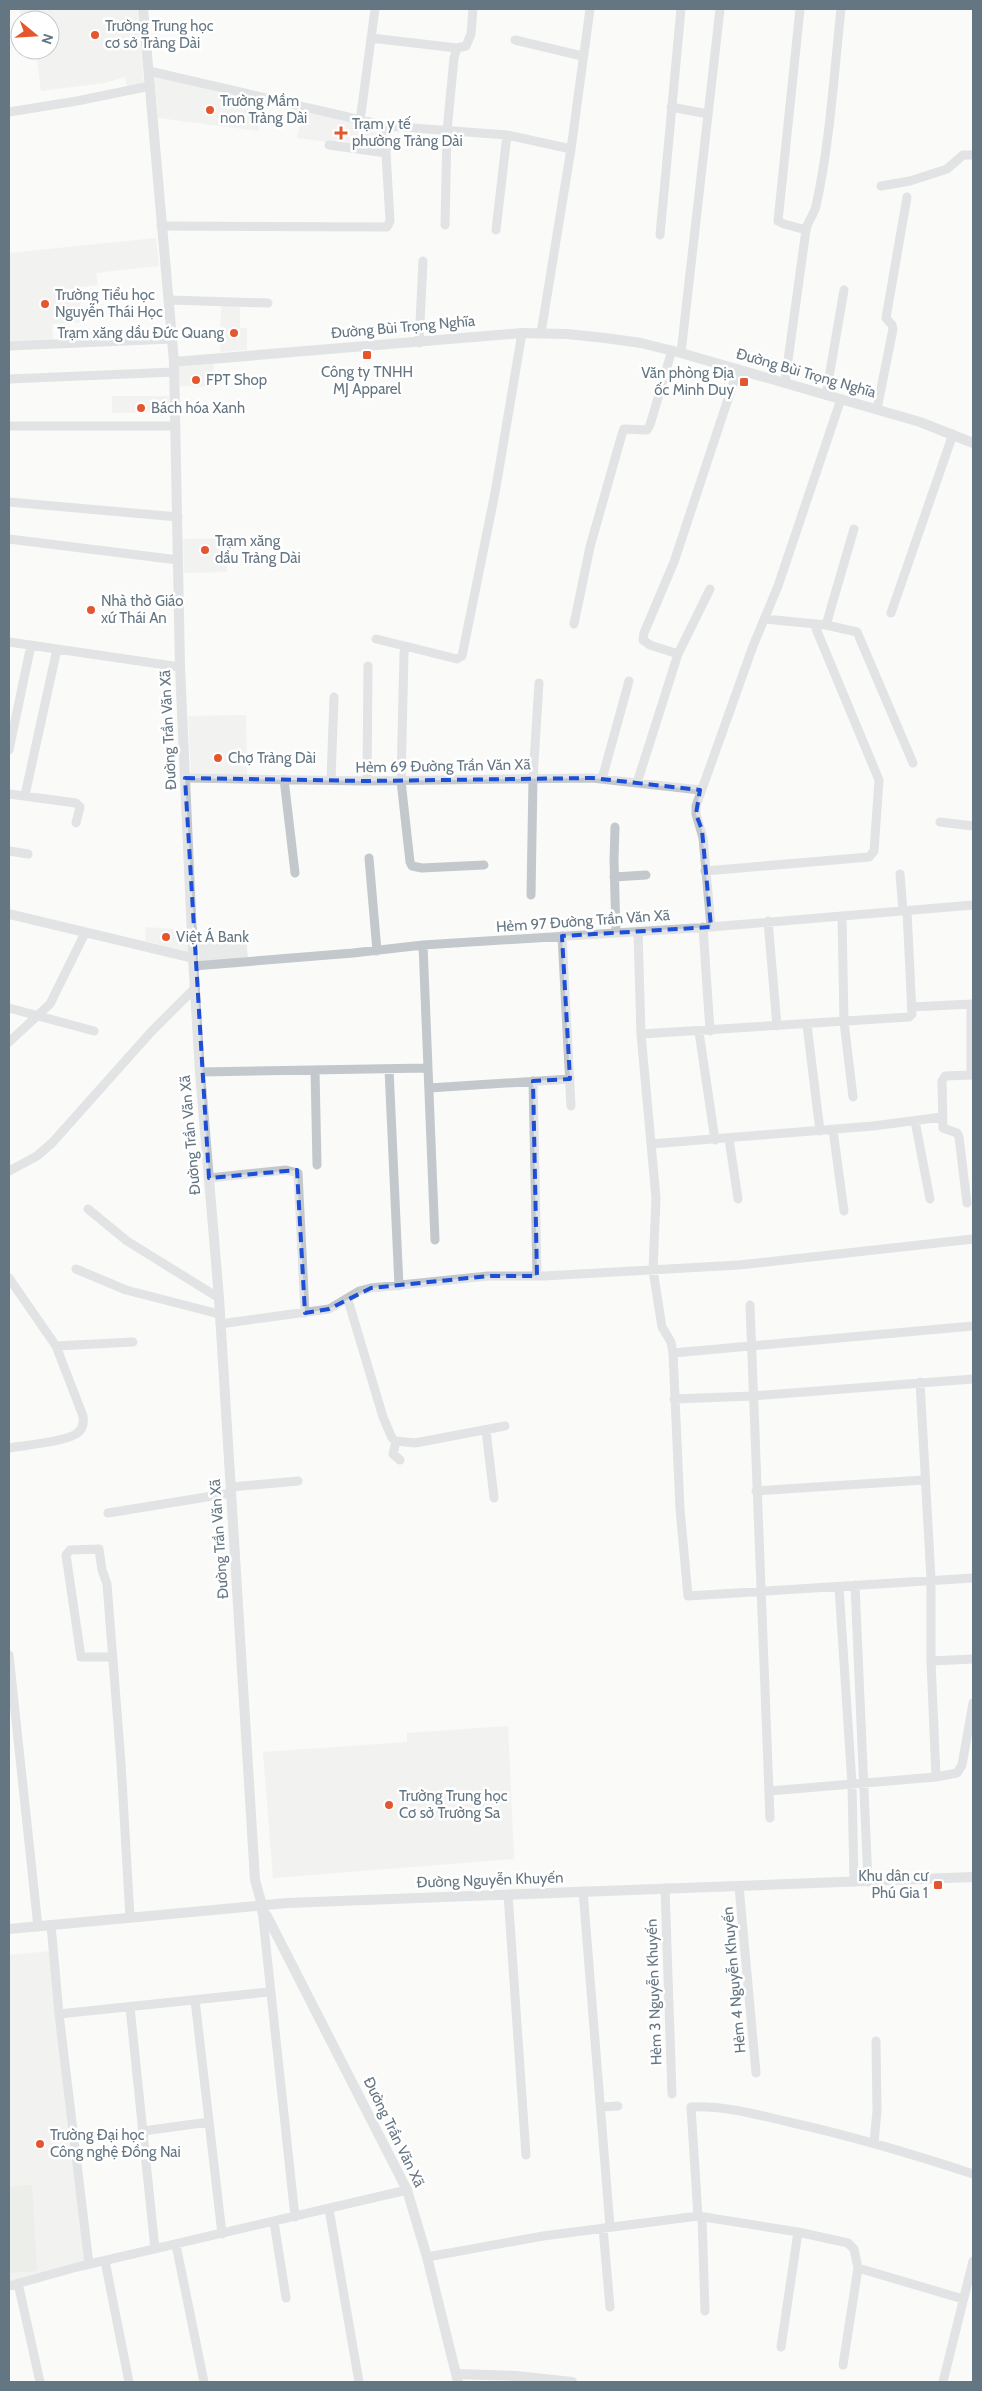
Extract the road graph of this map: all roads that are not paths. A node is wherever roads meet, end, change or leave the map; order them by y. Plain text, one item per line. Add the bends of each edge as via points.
1 (143, 9) edge
2 (375, 9) edge
3 (473, 9) edge
4 (590, 9) edge
5 (681, 9) edge
6 (720, 9) edge
7 (800, 9) edge
8 (841, 9) edge
9 (371, 38) junction
10 (515, 40) dead end
11 (457, 48) junction
12 (582, 56) junction
13 (149, 71) junction
14 (150, 86) junction
15 (671, 107) junction
16 (9, 112) edge
17 (708, 114) junction
18 (360, 121) junction
19 (387, 126) junction
20 (447, 131) junction
21 (507, 135) junction
22 (329, 146) dead end
23 (571, 150) junction
24 (386, 152) junction
25 (973, 155) edge
26 (881, 186) dead end
27 (907, 197) dead end
28 (161, 226) junction
29 (445, 226) dead end
30 (496, 230) dead end
31 (806, 230) junction
32 (660, 235) dead end
33 (422, 261) dead end
34 (844, 290) dead end
35 (169, 300) junction
36 (268, 303) dead end
37 (522, 333) junction
38 (541, 333) junction
39 (172, 339) junction
40 (419, 343) junction
41 (9, 346) edge
42 (676, 352) junction
43 (174, 367) junction
44 (738, 369) junction
45 (9, 379) edge
46 (785, 382) junction
47 (826, 395) junction
48 (841, 399) junction
49 (876, 409) junction
50 (9, 426) edge
51 (175, 426) junction
52 (953, 434) junction
53 (972, 440) edge
54 (9, 502) edge
55 (178, 517) junction
56 (854, 529) dead end
57 (9, 539) edge
58 (178, 560) junction
59 (710, 589) dead end
60 (891, 613) dead end
61 (764, 619) junction
62 (574, 624) dead end
63 (814, 624) junction
64 (826, 625) junction
65 (376, 639) dead end
66 (9, 642) edge
67 (31, 645) junction
68 (405, 646) junction
69 (57, 648) junction
70 (678, 654) junction
71 (368, 666) dead end
72 (180, 668) junction
73 (629, 681) dead end
74 (539, 683) dead end
75 (334, 697) dead end
76 (9, 750) edge
77 (914, 764) dead end
78 (185, 778) junction
79 (533, 778) junction
80 (284, 779) junction
81 (602, 779) junction
82 (331, 780) junction
83 (367, 781) junction
84 (401, 781) junction
85 (637, 783) junction
86 (700, 790) junction
87 (9, 794) edge
88 (25, 795) junction
89 (940, 822) dead end
90 (76, 823) dead end
91 (973, 826) edge
92 (615, 827) dead end
93 (9, 851) edge
94 (28, 854) dead end
95 (369, 858) dead end
96 (484, 865) dead end
97 (705, 871) junction
98 (295, 873) dead end
99 (900, 874) dead end
100 (646, 875) dead end
101 (614, 877) junction
102 (531, 895) dead end
103 (973, 905) edge
104 (905, 911) junction
105 (9, 914) edge
106 (842, 916) junction
107 (768, 922) junction
108 (707, 927) junction
109 (638, 932) junction
110 (85, 933) junction
111 (616, 933) junction
112 (562, 936) junction
113 (423, 945) junction
114 (377, 951) junction
115 (194, 962) junction
116 (195, 988) junction
117 (972, 1004) edge
118 (911, 1007) junction
119 (9, 1008) edge
120 (40, 1015) junction
121 (844, 1022) junction
122 (807, 1025) junction
123 (777, 1026) junction
124 (94, 1031) dead end
125 (710, 1031) junction
126 (699, 1032) junction
127 (641, 1034) junction
128 (9, 1042) edge
129 (973, 1047) edge
130 (427, 1068) junction
131 (388, 1069) junction
132 (316, 1070) junction
133 (200, 1072) junction
134 (570, 1079) junction
135 (533, 1081) junction
136 (429, 1088) junction
137 (853, 1097) dead end
138 (571, 1106) dead end
139 (942, 1117) junction
140 (915, 1121) junction
141 (833, 1130) junction
142 (820, 1131) junction
143 (729, 1139) junction
144 (715, 1140) junction
145 (651, 1144) junction
146 (317, 1165) dead end
147 (9, 1171) edge
148 (209, 1178) junction
149 (738, 1199) dead end
150 (930, 1199) dead end
151 (967, 1203) dead end
152 (88, 1209) dead end
153 (844, 1212) dead end
154 (973, 1239) edge
155 (435, 1240) dead end
156 (76, 1269) dead end
157 (653, 1270) junction
158 (537, 1276) junction
159 (9, 1278) edge
160 (399, 1286) junction
161 (218, 1298) junction
162 (348, 1300) junction
163 (750, 1305) dead end
164 (305, 1313) junction
165 (219, 1319) junction
166 (973, 1326) edge
167 (133, 1342) dead end
168 (56, 1346) junction
169 (750, 1347) junction
170 (673, 1353) junction
171 (973, 1379) edge
172 (920, 1382) junction
173 (752, 1396) junction
174 (674, 1398) junction
175 (505, 1426) dead end
176 (486, 1430) junction
177 (396, 1440) junction
178 (9, 1448) edge
179 (384, 1457) dead end
180 (924, 1480) junction
181 (298, 1481) dead end
182 (231, 1490) junction
183 (756, 1491) junction
184 (494, 1498) dead end
185 (108, 1513) dead end
186 (973, 1578) edge
187 (931, 1579) junction
188 (856, 1586) junction
189 (839, 1587) junction
190 (760, 1592) junction
191 (9, 1655) edge
192 (113, 1657) junction
193 (973, 1659) edge
194 (931, 1662) junction
195 (973, 1704) edge
196 (936, 1777) junction
197 (865, 1783) junction
198 (852, 1784) junction
199 (769, 1791) junction
200 (770, 1818) dead end
201 (973, 1876) edge
202 (854, 1882) junction
203 (868, 1882) junction
204 (739, 1886) junction
205 (665, 1888) junction
206 (584, 1891) junction
207 (508, 1894) junction
208 (262, 1908) junction
209 (130, 1918) junction
210 (51, 1926) junction
211 (38, 1927) junction
212 (9, 1930) edge
213 (269, 1992) junction
214 (195, 2000) junction
215 (130, 2007) junction
216 (59, 2014) junction
217 (876, 2041) dead end
218 (756, 2073) dead end
219 (672, 2094) dead end
220 (618, 2106) dead end
221 (601, 2107) junction
222 (209, 2122) junction
223 (143, 2131) junction
224 (874, 2143) junction
225 (526, 2155) dead end
226 (973, 2174) edge
227 (408, 2190) junction
228 (329, 2209) junction
229 (700, 2216) junction
230 (295, 2217) junction
231 (274, 2222) junction
232 (607, 2228) junction
233 (798, 2232) junction
234 (222, 2234) junction
235 (176, 2245) junction
236 (155, 2250) junction
237 (427, 2257) junction
238 (105, 2261) junction
239 (973, 2262) edge
240 (89, 2264) junction
241 (858, 2268) junction
242 (18, 2283) junction
243 (9, 2286) edge
244 (286, 2298) dead end
245 (963, 2299) junction
246 (610, 2307) dead end
247 (705, 2312) dead end
248 (782, 2347) dead end
249 (843, 2365) dead end
250 (457, 2378) edge
251 (40, 2382) edge
252 (129, 2382) edge
253 (204, 2382) edge
254 (359, 2382) edge
255 (572, 2382) edge
256 (943, 2382) edge

1 - 13 street
2 - 9 street
3 - 11 street via 469,42
4 - 12 street
5 - 15 street
6 - 17 street
7 - 31 street via 778,221
8 - 31 street via 816,207 808,219
9 - 11 street
9 - 18 street
10 - 12 street
11 - 20 street
12 - 23 street
13 - 14 street
13 - 18 street
14 - 16 street
14 - 28 street
15 - 17 street
15 - 32 street
17 - 42 street
18 - 19 street
19 - 20 street
19 - 24 street
20 - 21 street
20 - 29 street
21 - 23 street
21 - 30 street
22 - 24 street
23 - 38 street
24 - 28 street via 390,221 387,227
25 - 26 street via 963,155 947,169
27 - 49 street via 886,318 893,329
28 - 35 street
31 - 46 street
33 - 40 street
34 - 47 street
35 - 36 street
35 - 39 street
37 - 38 street, Đường Bùi Trọng Nghĩa
37 - 40 street, Đường Bùi Trọng Nghĩa
37 - 68 street via 496,493 462,656 457,659
38 - 42 street, Đường Bùi Trọng Nghĩa via 605,338
39 - 41 street
39 - 43 street
40 - 43 street, Đường Bùi Trọng Nghĩa
42 - 44 street, Đường Bùi Trọng Nghĩa
42 - 62 street via 647,430 624,429 622,434 590,547
43 - 45 street
43 - 51 street, Đường Trần Văn Xã
44 - 46 street, Đường Bùi Trọng Nghĩa
44 - 70 street via 674,562 644,633 643,640 650,645
46 - 47 street, Đường Bùi Trọng Nghĩa
47 - 48 street, Đường Bùi Trọng Nghĩa
48 - 49 street, Đường Bùi Trọng Nghĩa
48 - 61 street
49 - 52 street, Đường Bùi Trọng Nghĩa
50 - 51 street
51 - 55 street, Đường Trần Văn Xã
52 - 53 street, Đường Bùi Trọng Nghĩa
52 - 60 street
54 - 55 street
55 - 58 street, Đường Trần Văn Xã
56 - 64 street
57 - 58 street
58 - 72 street, Đường Trần Văn Xã
59 - 70 street
61 - 63 street
61 - 86 street
63 - 64 street
63 - 97 street via 880,780 874,851 868,857
64 - 77 street via 852,629 861,636
65 - 68 street
66 - 67 street
67 - 69 street
67 - 76 street
68 - 84 street
69 - 72 street
69 - 88 street
70 - 85 street
71 - 83 street
72 - 78 street, Đường Trần Văn Xã
73 - 81 street
74 - 79 street
75 - 82 street
78 - 80 street, Hẻm 69 Đường Trần Văn Xã
78 - 115 street, Đường Trần Văn Xã
79 - 81 street, Hẻm 69 Đường Trần Văn Xã
79 - 84 street, Hẻm 69 Đường Trần Văn Xã
79 - 102 street
80 - 82 street, Hẻm 69 Đường Trần Văn Xã
80 - 98 street
81 - 85 street, Hẻm 69 Đường Trần Văn Xã
82 - 83 street, Hẻm 69 Đường Trần Văn Xã
83 - 84 street, Hẻm 69 Đường Trần Văn Xã
84 - 96 street via 412,866
85 - 86 street, Hẻm 69 Đường Trần Văn Xã
86 - 97 street via 696,814 702,830
87 - 88 street
88 - 90 street via 79,804
89 - 91 street
92 - 101 street
93 - 94 street
95 - 114 street
97 - 108 street
99 - 104 street
100 - 101 street
101 - 111 street
103 - 104 street, Hẻm 97 Đường Trần Văn Xã
104 - 106 street, Hẻm 97 Đường Trần Văn Xã
104 - 118 street
105 - 110 street
106 - 107 street, Hẻm 97 Đường Trần Văn Xã
106 - 121 street
107 - 108 street, Hẻm 97 Đường Trần Văn Xã
107 - 123 street
108 - 109 street, Hẻm 97 Đường Trần Văn Xã
108 - 125 street
109 - 111 street, Hẻm 97 Đường Trần Văn Xã
109 - 127 street
110 - 115 street
110 - 120 street via 57,992
111 - 112 street, Hẻm 97 Đường Trần Văn Xã
112 - 113 street, Hẻm 97 Đường Trần Văn Xã
112 - 134 street
113 - 114 street, Hẻm 97 Đường Trần Văn Xã
113 - 130 street
114 - 115 street, Hẻm 97 Đường Trần Văn Xã
115 - 116 street, Đường Trần Văn Xã
116 - 133 street, Đường Trần Văn Xã
116 - 147 street via 151,1032 52,1143 37,1156
117 - 118 street
117 - 129 street
118 - 121 street via 909,1018
119 - 120 street
120 - 124 street
120 - 128 street
121 - 122 street
121 - 137 street
122 - 123 street
122 - 142 street
123 - 125 street
125 - 126 street
126 - 127 street
126 - 144 street
127 - 145 street
129 - 139 street via 971,1075 943,1077
130 - 131 street
130 - 136 street
131 - 132 street
131 - 160 street
132 - 133 street
132 - 146 street
133 - 148 street, Đường Trần Văn Xã
134 - 135 street
134 - 138 street
135 - 136 street
135 - 158 street
136 - 155 street
139 - 140 street
139 - 151 street via 945,1130 959,1136
140 - 141 street
140 - 150 street
141 - 142 street
141 - 153 street
142 - 143 street
143 - 144 street
143 - 149 street
144 - 145 street
145 - 157 street via 656,1198
148 - 161 street, Đường Trần Văn Xã
148 - 164 street via 286,1170 298,1173
152 - 161 street via 127,1241
154 - 157 street via 807,1259
156 - 165 street via 126,1290
157 - 158 street
157 - 170 street via 662,1327
158 - 160 street via 488,1276
159 - 168 street
160 - 162 street via 360,1291
161 - 165 street, Đường Trần Văn Xã
162 - 164 street via 329,1309
162 - 177 street via 389,1434
163 - 169 street
164 - 165 street
165 - 182 street, Đường Trần Văn Xã
166 - 169 street
167 - 168 street
168 - 178 street via 84,1424 78,1433 66,1437
169 - 170 street
169 - 173 street
170 - 174 street
171 - 172 street
172 - 173 street
172 - 180 street
173 - 174 street
173 - 183 street
174 - 190 street via 688,1596
175 - 176 street
176 - 177 street via 415,1443
176 - 184 street
177 - 179 street via 397,1457
180 - 183 street
180 - 187 street
181 - 182 street
182 - 185 street
182 - 208 street, Đường Trần Văn Xã via 255,1880
183 - 190 street
186 - 187 street
187 - 188 street
187 - 194 street
188 - 189 street
188 - 197 street
189 - 190 street
189 - 198 street
190 - 199 street
191 - 211 street
192 - 192 street via 81,1657 66,1555 70,1550 99,1549 107,1584
192 - 209 street
193 - 194 street
194 - 196 street
195 - 196 street via 960,1769 957,1773
196 - 197 street
197 - 198 street
197 - 203 street
198 - 199 street
198 - 202 street
199 - 200 street
201 - 203 street, Đường Nguyễn Khuyến
202 - 203 street, Đường Nguyễn Khuyến
202 - 204 street, Đường Nguyễn Khuyến
204 - 205 street, Đường Nguyễn Khuyến
204 - 218 street, Hẻm 4 Nguyễn Khuyến
205 - 206 street, Đường Nguyễn Khuyến
205 - 219 street, Hẻm 3 Nguyễn Khuyến
206 - 207 street, Đường Nguyễn Khuyến
206 - 221 street
207 - 208 street, Đường Nguyễn Khuyến
207 - 225 street
208 - 209 street, Đường Nguyễn Khuyến
208 - 213 street
208 - 227 street, Đường Trần Văn Xã
209 - 210 street, Đường Nguyễn Khuyến
210 - 211 street, Đường Nguyễn Khuyến
210 - 216 street
211 - 212 street, Đường Nguyễn Khuyến
213 - 214 street
213 - 230 street
214 - 215 street
214 - 222 street
215 - 216 street
215 - 223 street
216 - 240 street
217 - 224 street
220 - 221 street
221 - 232 street
222 - 223 street
222 - 234 street
223 - 236 street
224 - 226 street
224 - 229 street via 760,2116 704,2106 691,2107
227 - 228 street
227 - 237 street, Đường Trần Văn Xã
228 - 230 street
228 - 254 street
229 - 232 street
229 - 233 street
229 - 247 street
230 - 231 street
231 - 234 street
231 - 244 street
232 - 237 street
232 - 246 street
233 - 241 street via 848,2243 854,2249
233 - 248 street
234 - 235 street
235 - 236 street
235 - 253 street
236 - 238 street
237 - 250 street, Đường Trần Văn Xã
238 - 240 street
238 - 252 street
239 - 245 street
240 - 242 street
241 - 245 street
241 - 249 street
242 - 243 street
242 - 251 street
245 - 256 street
250 - 255 street via 516,2376

